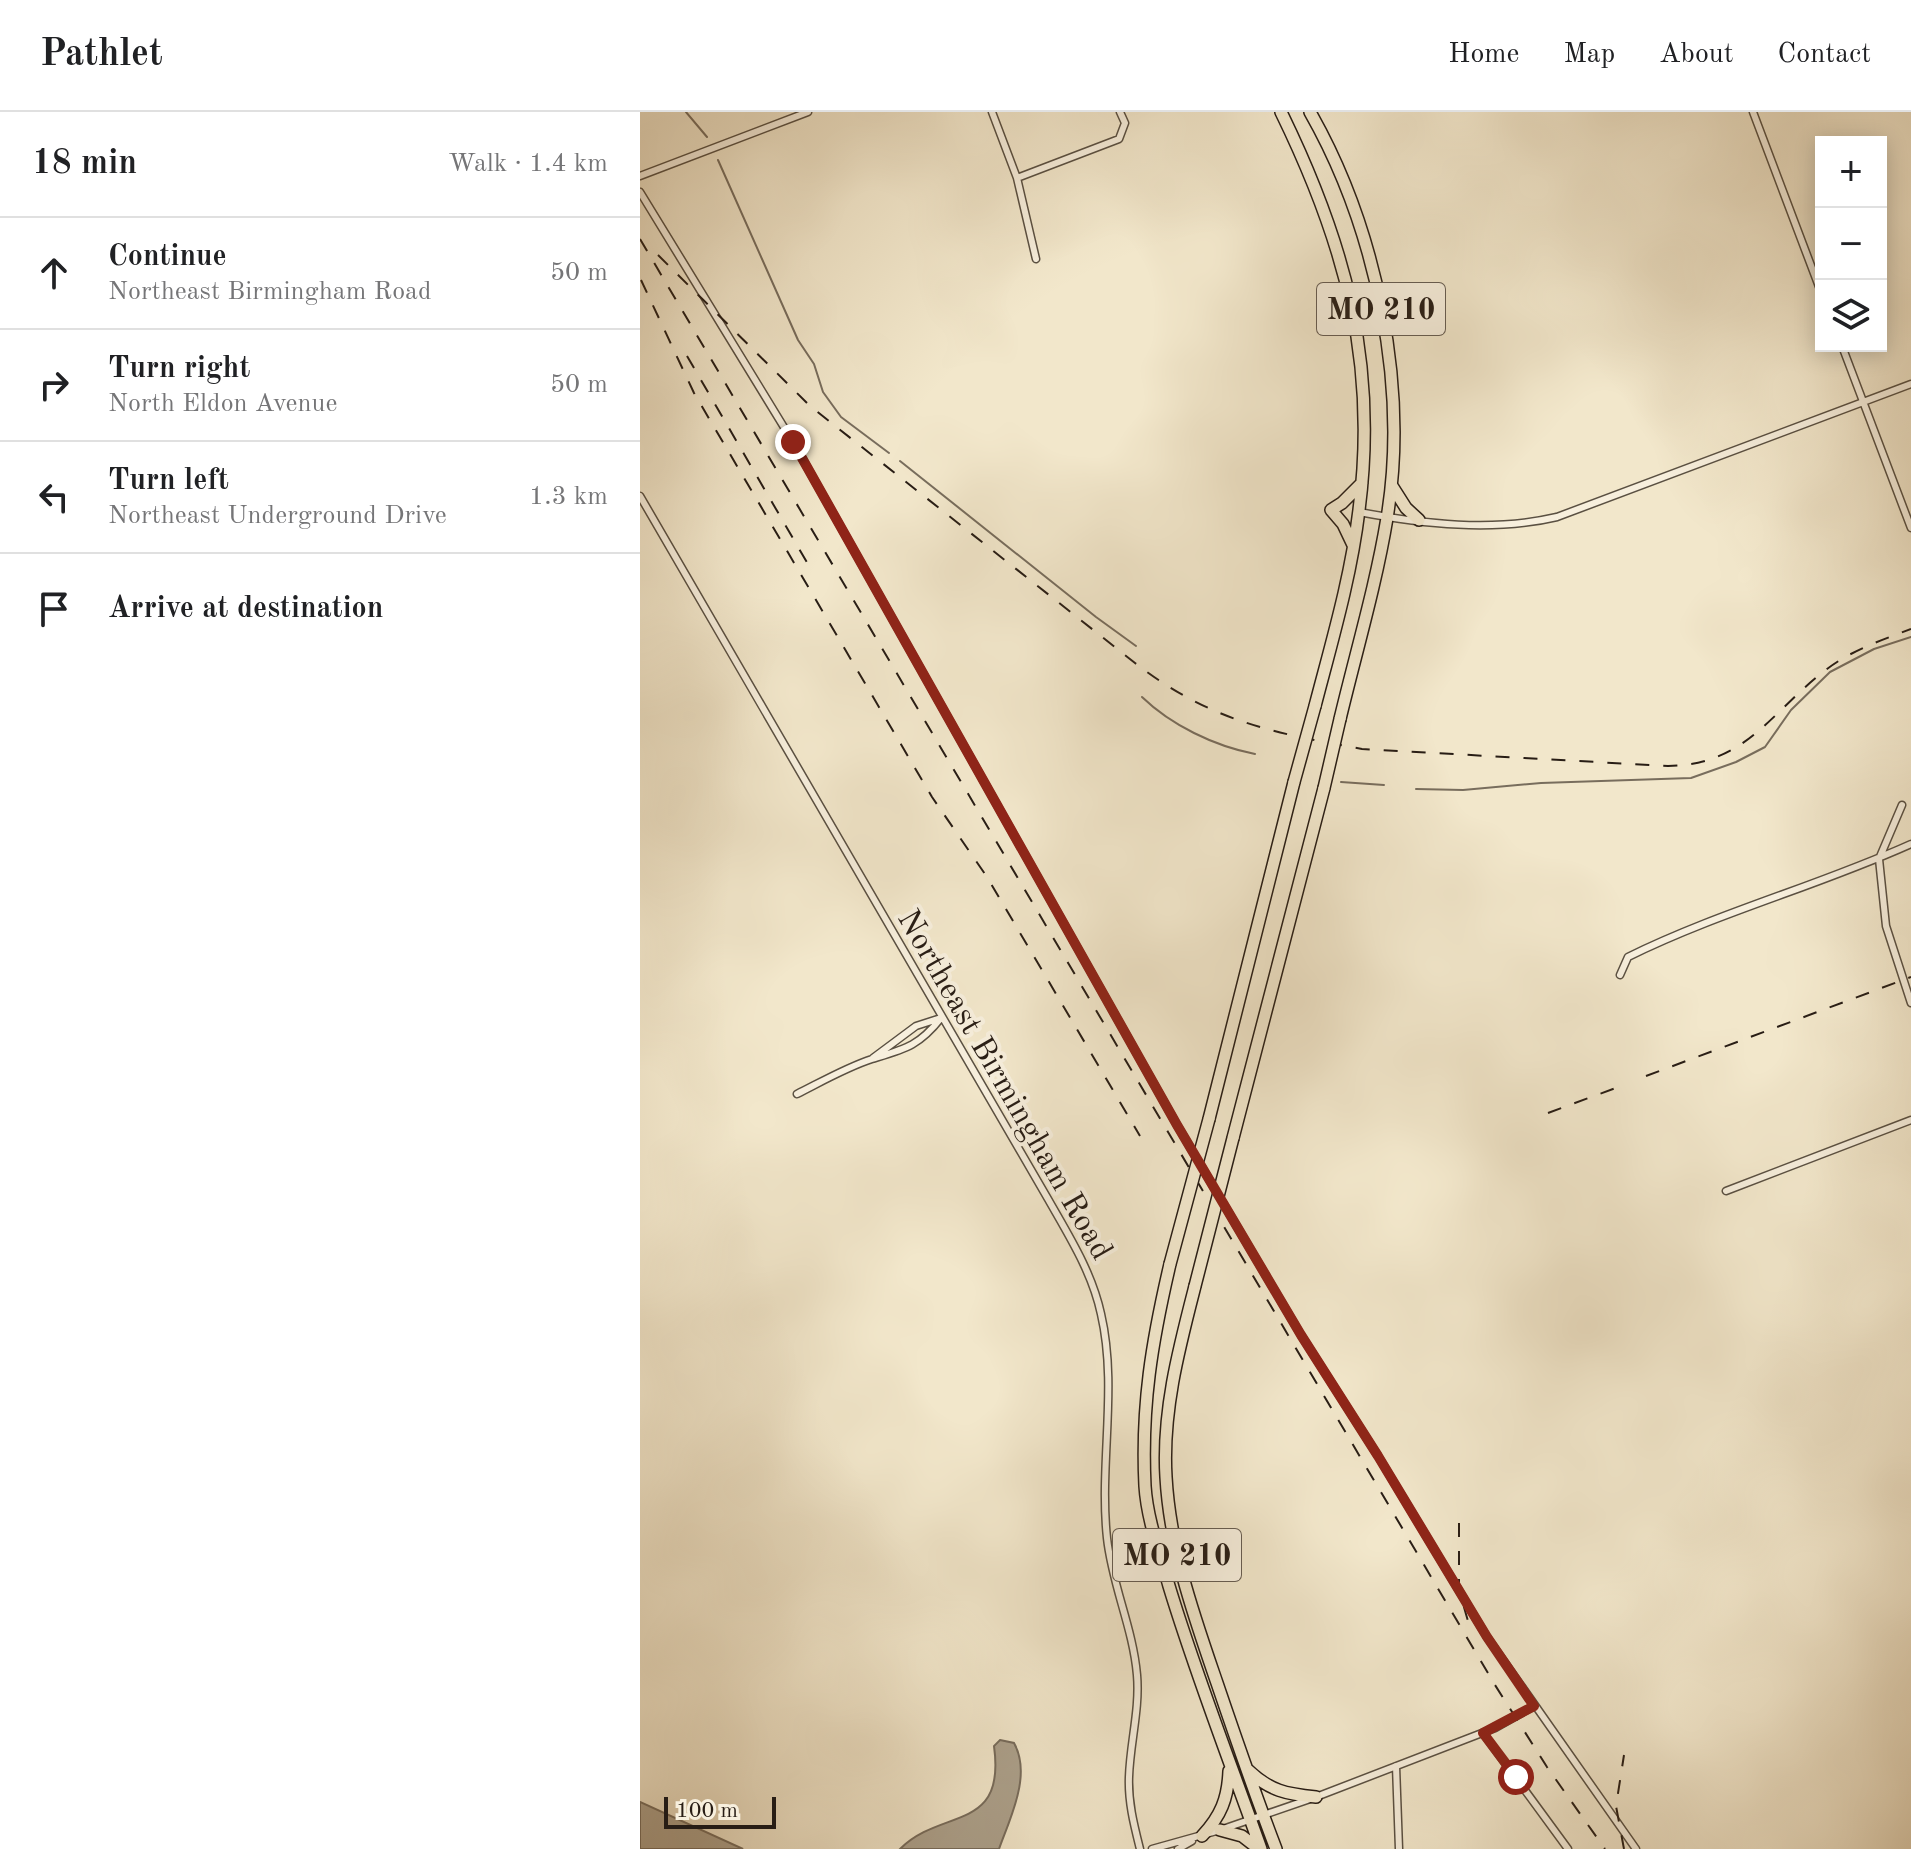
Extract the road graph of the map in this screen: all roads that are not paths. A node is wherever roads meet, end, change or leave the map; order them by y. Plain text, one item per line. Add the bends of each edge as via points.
1 (808, 112) edge
2 (992, 112) edge
3 (1120, 112) edge
4 (1281, 112) edge
5 (1310, 112) edge
6 (1753, 112) edge
7 (640, 176) edge
8 (1017, 178) junction
9 (640, 192) edge
10 (1036, 259) dead end
11 (1816, 280) edge
12 (1844, 352) edge
13 (1911, 384) edge
14 (1863, 402) junction
15 (1362, 482) junction
16 (1390, 484) junction
17 (640, 496) edge
18 (1359, 512) junction
19 (1387, 517) junction
20 (1419, 520) junction
21 (1911, 528) edge
22 (1353, 546) junction
23 (1902, 805) dead end
24 (1911, 844) edge
25 (1879, 859) junction
26 (1620, 975) dead end
27 (1911, 1003) edge
28 (941, 1018) junction
29 (872, 1059) junction
30 (797, 1094) dead end
31 (1911, 1120) edge
32 (1726, 1191) dead end
33 (1534, 1706) junction
34 (1483, 1733) junction
35 (1230, 1763) junction
36 (1396, 1766) junction
37 (1247, 1769) junction
38 (1316, 1797) junction
39 (1263, 1815) junction
40 (1251, 1820) junction
41 (1220, 1830) junction
42 (1202, 1836) junction
43 (1140, 1849) edge
44 (1152, 1849) edge
45 (1178, 1849) edge
46 (1260, 1849) edge
47 (1276, 1849) edge
48 (1399, 1849) edge
49 (1568, 1849) edge
50 (1636, 1849) edge

1 - 7 street
2 - 8 street
3 - 8 street via 1125,123 1119,139
4 - 15 highway, MO 210 via 1320,196 1352,302 1364,405
5 - 16 highway, MO 210 via 1350,198 1374,277 1389,371
6 - 11 street
8 - 10 street
9 - 33 street via 793,442 1293,1322
12 - 14 street
13 - 14 street
14 - 20 street via 1557,517 1496,526
14 - 21 street
15 - 18 highway, MO 210
15 - 22 highway via 1331,510
16 - 19 highway, MO 210
16 - 20 highway
17 - 28 street, Northeast Birmingham Road
18 - 19 street
18 - 22 highway, MO 210
19 - 20 street
19 - 37 highway, MO 210, bridge via 1324,788 1177,1355 1168,1413 1166,1475 1172,1536 1190,1605
22 - 35 highway, MO 210, bridge via 1170,1264 1146,1388 1145,1489 1157,1546
23 - 25 street
24 - 25 street
25 - 26 street via 1668,937 1628,957
25 - 27 street via 1886,926
28 - 29 street via 916,1026
28 - 29 street via 926,1037
28 - 43 street, Northeast Birmingham Road via 1077,1251 1101,1315 1108,1380 1105,1507 1114,1582 1137,1674 1129,1776 1130,1810
29 - 30 street
31 - 32 street
33 - 34 street
33 - 50 street
34 - 36 street
34 - 49 street
35 - 40 highway, MO 210
35 - 42 highway via 1227,1797 1219,1817
36 - 38 street
36 - 48 street
37 - 38 highway via 1264,1786
37 - 39 highway, MO 210
38 - 39 street
39 - 40 street
39 - 47 highway, MO 210
40 - 41 street
40 - 46 highway, MO 210
41 - 42 street
41 - 46 highway via 1242,1836
42 - 44 street
42 - 45 street

